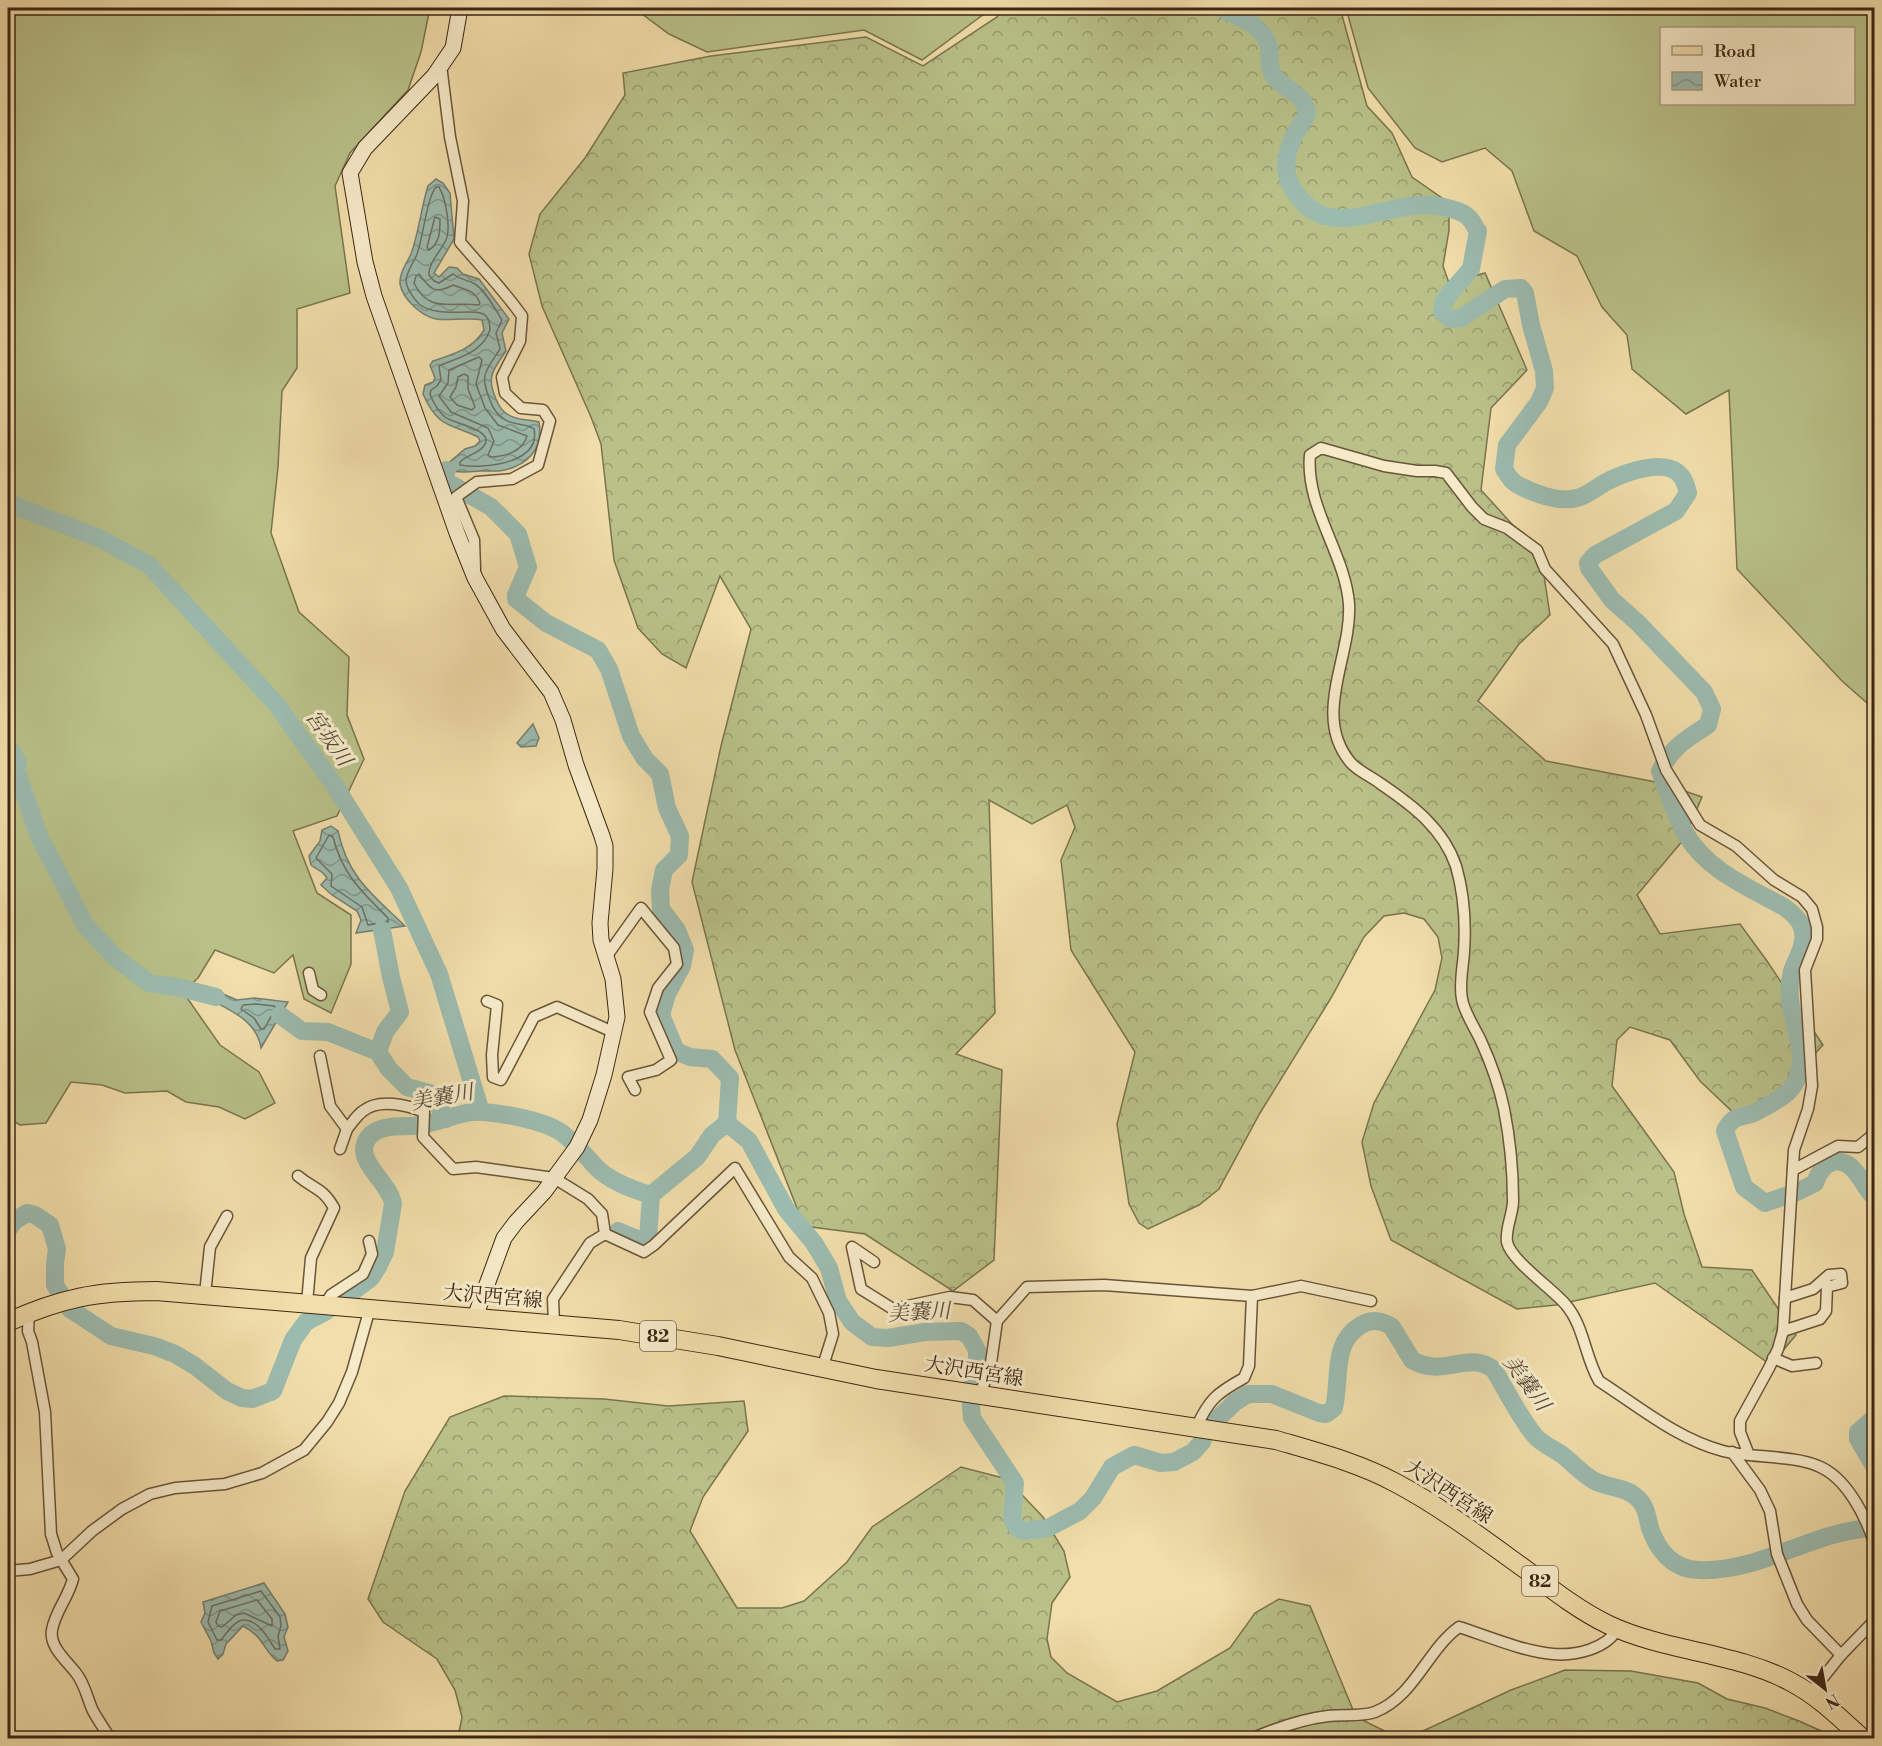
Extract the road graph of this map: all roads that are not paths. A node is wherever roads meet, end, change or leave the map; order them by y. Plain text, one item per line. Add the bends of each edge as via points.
1 (460, 8) edge
2 (441, 66) junction
3 (475, 578) junction
4 (606, 957) junction
5 (309, 973) dead end
6 (321, 995) dead end
7 (487, 1002) dead end
8 (613, 1032) junction
9 (320, 1056) dead end
10 (635, 1090) dead end
11 (347, 1129) junction
12 (1875, 1134) edge
13 (340, 1149) dead end
14 (1793, 1170) junction
15 (298, 1176) dead end
16 (554, 1178) junction
17 (227, 1216) dead end
18 (605, 1234) junction
19 (369, 1241) dead end
20 (874, 1262) dead end
21 (205, 1294) junction
22 (1251, 1296) junction
23 (1785, 1298) junction
24 (1371, 1301) dead end
25 (316, 1303) junction
26 (370, 1308) junction
27 (29, 1312) junction
28 (475, 1317) junction
29 (997, 1321) junction
30 (8, 1322) edge
31 (554, 1324) junction
32 (1783, 1331) junction
33 (1773, 1358) junction
34 (1816, 1363) dead end
35 (822, 1369) junction
36 (973, 1394) junction
37 (1204, 1429) junction
38 (1732, 1452) junction
39 (1749, 1455) junction
40 (1875, 1542) edge
41 (61, 1560) junction
42 (8, 1571) edge
43 (1875, 1621) edge
44 (1618, 1628) junction
45 (1841, 1655) junction
46 (1810, 1694) junction
47 (110, 1738) edge
48 (1253, 1738) edge
49 (1862, 1738) edge

1 - 2 street via 453,48
2 - 3 street via 365,148 350,173 365,262 375,296
2 - 3 street via 450,137 464,201 460,242 522,316 520,341 502,377 505,393 521,408 543,410 550,421 538,465 512,478 477,482 456,497 474,540
3 - 4 street via 503,629 551,692 563,720 605,846 600,940
4 - 8 street via 617,1017
4 - 10 street via 641,908 674,948 677,964 658,988 650,1012 671,1060 656,1070 628,1077
5 - 6 street via 314,990
7 - 8 street via 497,1005 493,1077 501,1080 534,1017 548,1009 557,1007
8 - 16 street via 590,1120 577,1147
9 - 11 street via 330,1106
11 - 13 street
11 - 16 street via 364,1110 383,1103 412,1107 423,1112 423,1137 453,1169 476,1167
12 - 14 street via 1858,1147 1838,1146
14 - 23 street
14 - 38 street via 1794,1150 1812,1086 1805,970 1817,939 1812,909 1736,846 1700,825 1666,770 1613,644 1545,569 1537,550 1518,535 1484,519 1446,473 1383,466 1321,448 1310,455 1317,503 1349,603 1335,689 1336,737 1352,764 1428,819 1455,863 1463,894 1462,1000 1495,1075 1511,1154 1513,1204 1507,1241 1520,1262 1567,1306 1599,1380 1677,1433
15 - 25 street via 326,1193 334,1208 311,1258
16 - 18 street via 588,1199 602,1214
16 - 28 street via 504,1238
17 - 21 street via 210,1247
18 - 31 street via 590,1243 554,1299
18 - 35 street via 644,1252 735,1168 789,1257 812,1278 829,1313 833,1334
19 - 25 street via 372,1254 363,1274
20 - 29 street via 852,1248 861,1289 892,1309 950,1297 973,1300
21 - 25 main road, 大沢西宮線 / 82
21 - 27 main road, 大沢西宮線 / 82 via 124,1291 74,1297
22 - 24 street via 1301,1286
22 - 29 street via 1104,1285 1027,1287
22 - 37 street via 1249,1366 1244,1378 1223,1389 1207,1405
23 - 32 street
23 - 32 street via 1813,1289 1829,1275 1840,1274 1842,1283 1827,1287 1826,1311 1820,1319
25 - 26 main road, 大沢西宮線 / 82
26 - 28 main road, 大沢西宮線 / 82
26 - 41 street via 339,1403 304,1450 262,1473 225,1484 150,1494 92,1531
27 - 30 main road, 大沢西宮線 / 82
27 - 41 street via 28,1331 45,1412 51,1534
28 - 31 main road, 大沢西宮線 / 82
29 - 36 street via 990,1370
31 - 35 main road, 大沢西宮線 / 82 via 718,1346
32 - 33 street
33 - 34 street via 1792,1366
33 - 39 street via 1740,1421
35 - 36 main road, 大沢西宮線 / 82
36 - 37 main road, 大沢西宮線 / 82
37 - 44 main road, 大沢西宮線 / 82 via 1276,1440 1328,1455 1395,1482 1562,1596
38 - 39 street
38 - 45 street via 1760,1490 1771,1517 1777,1554 1797,1604
39 - 40 street via 1816,1464 1826,1469 1855,1502
41 - 42 street
41 - 47 street via 73,1579 51,1639 84,1684 92,1709
43 - 45 street
44 - 46 main road, 大沢西宮線 / 82 via 1659,1643 1761,1669
44 - 48 street via 1614,1637 1596,1648 1555,1655 1460,1627 1397,1698 1374,1712 1301,1721
45 - 46 street
46 - 49 main road, 大沢西宮線 / 82

